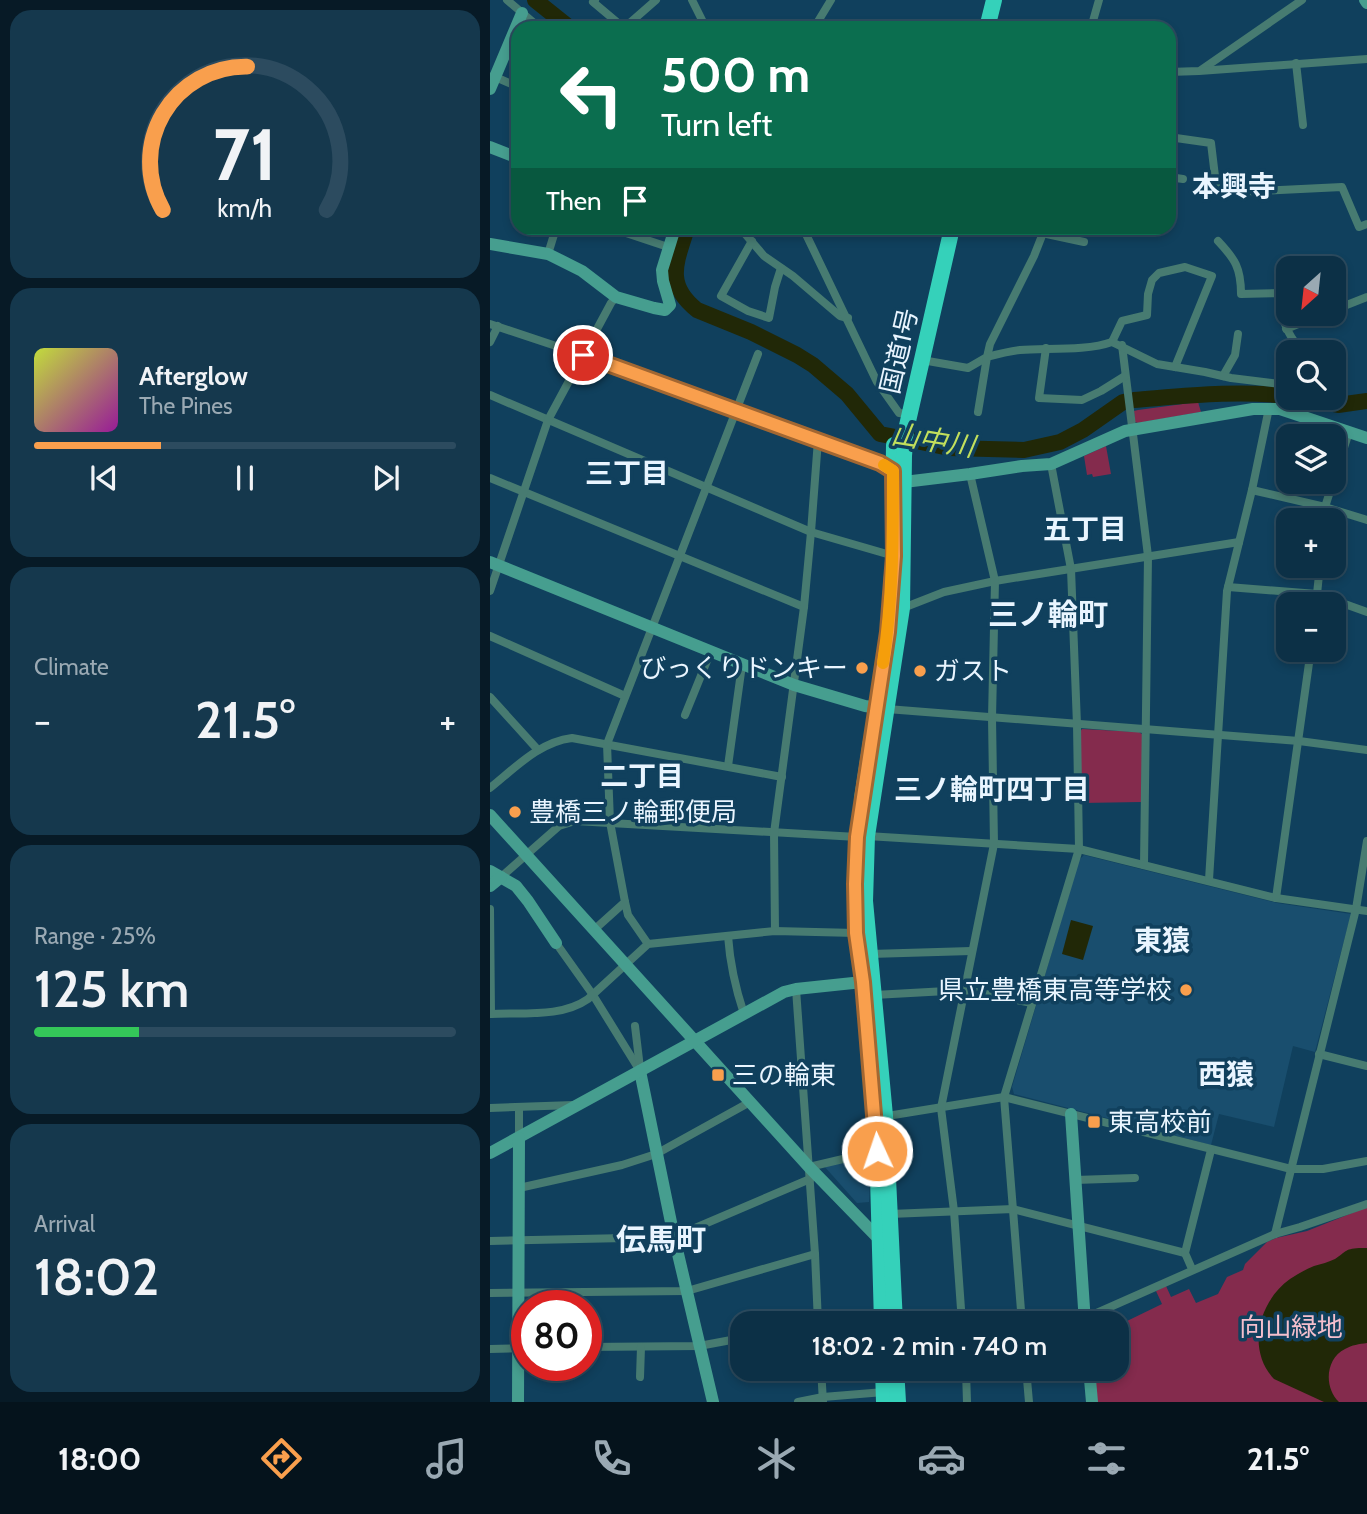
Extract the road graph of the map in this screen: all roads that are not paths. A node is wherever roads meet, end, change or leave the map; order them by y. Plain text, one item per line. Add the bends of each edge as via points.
1 (507, 0) edge
2 (595, 0) edge
3 (656, 0) edge
4 (692, 0) edge
5 (831, 0) edge
6 (994, 0) edge
7 (1003, 0) edge
8 (1099, 0) edge
9 (1302, 0) edge
10 (522, 13) junction
11 (518, 21) edge
12 (532, 21) edge
13 (616, 21) edge
14 (632, 21) edge
15 (702, 21) edge
16 (818, 21) edge
17 (989, 21) edge
18 (998, 21) edge
19 (1093, 21) edge
20 (511, 38) edge
21 (1367, 59) edge
22 (1296, 63) junction
23 (1199, 71) junction
24 (1176, 72) edge
25 (492, 80) edge
26 (511, 85) edge
27 (1303, 125) dead end
28 (1176, 139) edge
29 (490, 147) edge
30 (511, 155) edge
31 (1176, 178) edge
32 (1183, 179) dead end
33 (1367, 224) edge
34 (554, 235) edge
35 (632, 235) edge
36 (672, 235) edge
37 (746, 235) edge
38 (806, 235) edge
39 (940, 235) edge
40 (950, 235) edge
41 (1042, 235) edge
42 (1061, 235) edge
43 (751, 241) junction
44 (1218, 241) dead end
45 (1084, 242) dead end
46 (490, 244) edge
47 (668, 247) junction
48 (548, 254) junction
49 (781, 268) junction
50 (616, 297) junction
51 (1367, 297) edge
52 (1346, 305) edge
53 (848, 318) junction
54 (494, 325) edge
55 (1291, 326) edge
56 (1286, 328) junction
57 (1238, 334) dead end
58 (1292, 340) edge
59 (490, 342) edge
60 (1112, 342) junction
61 (1122, 345) junction
62 (1046, 348) junction
63 (758, 354) dead end
64 (583, 355) junction
65 (987, 357) junction
66 (922, 360) junction
67 (1175, 368) junction
68 (1125, 376) junction
69 (1223, 376) junction
70 (1276, 384) edge
71 (490, 395) edge
72 (1269, 408) junction
73 (736, 411) junction
74 (978, 412) dead end
75 (548, 420) junction
76 (903, 422) junction
77 (1131, 430) junction
78 (1349, 432) junction
79 (1367, 438) edge
80 (818, 440) junction
81 (1051, 464) junction
82 (970, 474) junction
83 (899, 477) junction
84 (490, 478) edge
85 (706, 486) junction
86 (1252, 490) junction
87 (524, 491) junction
88 (1325, 508) joint
89 (1346, 514) edge
90 (1367, 520) edge
91 (811, 531) junction
92 (1239, 542) junction
93 (679, 556) junction
94 (894, 556) junction
95 (1148, 556) junction
96 (494, 564) edge
97 (1071, 569) junction
98 (995, 581) junction
99 (1228, 587) junction
100 (490, 591) edge
101 (1292, 592) edge
102 (1346, 604) edge
103 (804, 607) junction
104 (902, 608) junction
105 (1367, 612) edge
106 (652, 628) junction
107 (490, 636) edge
108 (711, 651) junction
109 (1309, 662) edge
110 (742, 664) junction
111 (794, 685) junction
112 (625, 696) junction
113 (490, 697) edge
114 (882, 709) junction
115 (685, 715) dead end
116 (992, 718) junction
117 (1077, 725) junction
118 (1146, 730) junction
119 (1219, 735) junction
120 (1299, 741) junction
121 (607, 744) junction
122 (538, 750) junction
123 (1367, 750) edge
124 (728, 766) junction
125 (782, 777) junction
126 (490, 788) edge
127 (490, 815) edge
128 (610, 822) junction
129 (774, 833) junction
130 (862, 836) junction
131 (1367, 841) edge
132 (994, 844) junction
133 (1079, 849) junction
134 (527, 855) junction
135 (1144, 865) junction
136 (496, 874) edge
137 (1209, 880) junction
138 (490, 886) edge
139 (1276, 898) junction
140 (625, 902) junction
141 (490, 909) edge
142 (1356, 909) junction
143 (1367, 911) edge
144 (595, 929) junction
145 (775, 931) junction
146 (856, 933) junction
147 (728, 936) junction
148 (556, 943) joint
149 (648, 944) junction
150 (971, 951) junction
151 (870, 954) junction
152 (626, 963) junction
153 (870, 986) junction
154 (796, 989) junction
155 (965, 990) junction
156 (593, 995) junction
157 (1032, 1003) junction
158 (491, 1014) edge
159 (744, 1014) junction
160 (635, 1026) dead end
161 (695, 1041) junction
162 (1319, 1054) junction
163 (1367, 1066) edge
164 (640, 1071) junction
165 (1004, 1097) junction
166 (750, 1102) junction
167 (575, 1105) junction
168 (519, 1107) junction
169 (490, 1108) edge
170 (942, 1108) junction
171 (1070, 1114) junction
172 (880, 1117) junction
173 (519, 1138) junction
174 (1211, 1150) junction
175 (877, 1151) junction
176 (490, 1153) edge
177 (656, 1154) junction
178 (1367, 1161) edge
179 (1291, 1169) junction
180 (810, 1173) junction
181 (1135, 1178) dead end
182 (1075, 1180) junction
183 (519, 1188) junction
184 (1367, 1204) edge
185 (1013, 1209) junction
186 (954, 1211) junction
187 (890, 1213) junction
188 (1078, 1226) junction
189 (1275, 1234) junction
190 (674, 1237) junction
191 (519, 1240) junction
192 (490, 1241) edge
193 (886, 1242) junction
194 (1185, 1253) junction
195 (815, 1254) junction
196 (1192, 1269) junction
197 (520, 1290) edge
198 (687, 1291) junction
199 (511, 1292) edge
200 (602, 1292) edge
201 (490, 1293) edge
202 (817, 1311) edge
203 (883, 1311) edge
204 (894, 1311) edge
205 (961, 1311) edge
206 (1021, 1311) edge
207 (1081, 1311) edge
208 (1102, 1311) edge
209 (730, 1340) edge
210 (699, 1346) junction
211 (602, 1347) edge
212 (641, 1347) junction
213 (511, 1348) edge
214 (490, 1349) edge
215 (640, 1377) dead end
216 (520, 1381) edge
217 (822, 1381) edge
218 (894, 1381) edge
219 (966, 1381) edge
220 (1027, 1381) edge
221 (1090, 1381) edge
222 (884, 1397) edge
223 (823, 1400) edge
224 (518, 1402) edge
225 (713, 1402) edge
226 (798, 1402) edge
227 (898, 1402) edge
228 (967, 1402) edge
229 (1029, 1402) edge
230 (1092, 1402) edge

1 - 10 street
2 - 13 street
3 - 14 street
4 - 15 street
5 - 16 street
6 - 17 highway
7 - 18 highway
8 - 19 street
9 - 23 street
10 - 11 street
10 - 12 street
20 - 25 street
21 - 22 street
22 - 23 street
22 - 27 street
23 - 24 street
25 - 26 street
28 - 33 street via 1211,143 1216,192 1342,187 1359,228
29 - 30 street
31 - 32 street
34 - 48 street
35 - 47 street
36 - 47 street
37 - 43 street
38 - 53 street
39 - 76 highway, 国道1号
40 - 66 highway, 国道1号
41 - 65 street
42 - 45 street
43 - 49 street
43 - 49 street via 722,296 769,317
44 - 56 street via 1239,269 1241,294 1282,293
46 - 48 street
47 - 50 street via 662,270 669,308 661,310
48 - 50 street via 582,271
49 - 53 street
50 - 64 street
51 - 52 street
53 - 76 street via 877,382
54 - 59 street
54 - 64 street
55 - 56 street
56 - 58 street
57 - 69 street via 1235,355
60 - 61 street
60 - 62 street
60 - 67 street via 1122,321 1147,315 1152,280 1159,273 1185,267 1212,276
61 - 67 street
61 - 68 street
62 - 65 street
62 - 68 street via 1039,398 1082,400
63 - 73 street
64 - 73 street
64 - 75 street
65 - 66 street via 968,368
65 - 74 street
66 - 76 highway, 国道1号
67 - 69 street
68 - 77 street
69 - 70 street
71 - 75 street
72 - 77 street
72 - 78 street
72 - 86 street
73 - 80 street
73 - 85 street
75 - 85 street
75 - 87 street
76 - 83 highway, 国道1号
77 - 81 street
77 - 95 street
78 - 79 street
78 - 88 street
80 - 83 street via 880,463
80 - 91 street
81 - 82 street
81 - 97 street
82 - 83 street
82 - 98 street
83 - 94 highway, 国道1号
83 - 104 highway, 国道1号
84 - 87 street
85 - 91 street
85 - 93 street
86 - 88 street
86 - 92 street
87 - 93 street
87 - 96 street
89 - 90 street
91 - 94 street
91 - 103 street
92 - 95 street
92 - 99 street
93 - 103 street
93 - 106 street
94 - 114 highway, 国道1号
95 - 97 street
95 - 118 street
96 - 100 street
96 - 106 street
97 - 98 street
97 - 117 street
98 - 104 street via 944,592
98 - 116 street
99 - 101 street
99 - 119 street
102 - 105 street
103 - 111 street
104 - 114 highway, 国道1号
106 - 108 street
106 - 112 street
107 - 112 street
108 - 110 street
108 - 115 street
109 - 120 street
110 - 111 street
110 - 124 street
111 - 114 street
111 - 125 street
112 - 121 street
113 - 122 street
114 - 116 street
114 - 130 highway, 国道1号
116 - 117 street
116 - 132 street
117 - 118 street
117 - 133 street
118 - 119 street
118 - 135 street
119 - 120 street
119 - 137 street
120 - 123 street
120 - 139 street
121 - 122 street via 572,738
121 - 124 street
121 - 128 street
122 - 126 street
124 - 125 street
125 - 129 street
127 - 134 street
128 - 129 street
128 - 134 street via 571,822
128 - 140 street
129 - 130 street
129 - 145 street
130 - 132 street
130 - 146 highway, 国道1号 via 855,884
130 - 151 highway, 国道1号
131 - 142 street
132 - 133 street
132 - 150 street
133 - 135 street
133 - 157 street
134 - 136 street
134 - 144 street
135 - 137 street
136 - 138 street
136 - 148 street via 516,886
137 - 139 street
139 - 142 street
140 - 144 street
140 - 149 street via 628,915
141 - 158 street
142 - 143 street
142 - 162 street
144 - 152 street
145 - 146 street
145 - 147 street
146 - 153 highway, 国道1号
147 - 149 street
147 - 159 street via 734,986
148 - 156 street
149 - 152 street
150 - 151 street
150 - 155 street
151 - 153 highway, 国道1号
152 - 156 street
152 - 161 street
153 - 154 street
153 - 155 street
153 - 172 highway, 国道1号
154 - 159 street
154 - 180 street
155 - 157 street
155 - 170 street
156 - 158 street via 562,1011
156 - 164 street
157 - 165 street
159 - 161 street
160 - 164 street
161 - 164 street
161 - 166 street
162 - 163 street
162 - 179 street
164 - 167 street
164 - 177 street
165 - 170 street
165 - 171 street
165 - 185 street
166 - 177 street
166 - 180 street
167 - 168 street
167 - 173 street
168 - 169 street
168 - 173 street
170 - 172 street
170 - 186 street
171 - 174 street
171 - 182 street
172 - 175 highway, 国道1号
172 - 187 highway, 国道1号
173 - 176 street
173 - 183 street
174 - 179 street
174 - 194 street
175 - 180 street
175 - 193 highway, 国道1号
177 - 183 street
177 - 190 street
178 - 179 street
179 - 189 street
180 - 190 street
180 - 193 street
180 - 195 street
181 - 182 street
182 - 188 street
183 - 191 street
184 - 189 street
185 - 186 street
185 - 188 street
185 - 206 street
186 - 187 street
186 - 205 street
187 - 193 highway, 国道1号
188 - 194 street
188 - 207 street
189 - 196 street
190 - 191 street
190 - 198 street
191 - 192 street
191 - 197 street
193 - 203 highway, 国道1号
193 - 204 highway, 国道1号
194 - 196 street
195 - 198 street
195 - 202 street
196 - 208 street
198 - 200 street
198 - 210 street
199 - 201 street
209 - 210 street
210 - 212 street
210 - 225 street
211 - 212 street
212 - 215 street
213 - 214 street
216 - 224 street
217 - 223 street
218 - 227 highway
219 - 228 street
220 - 229 street
221 - 230 street
222 - 223 street
223 - 226 street

